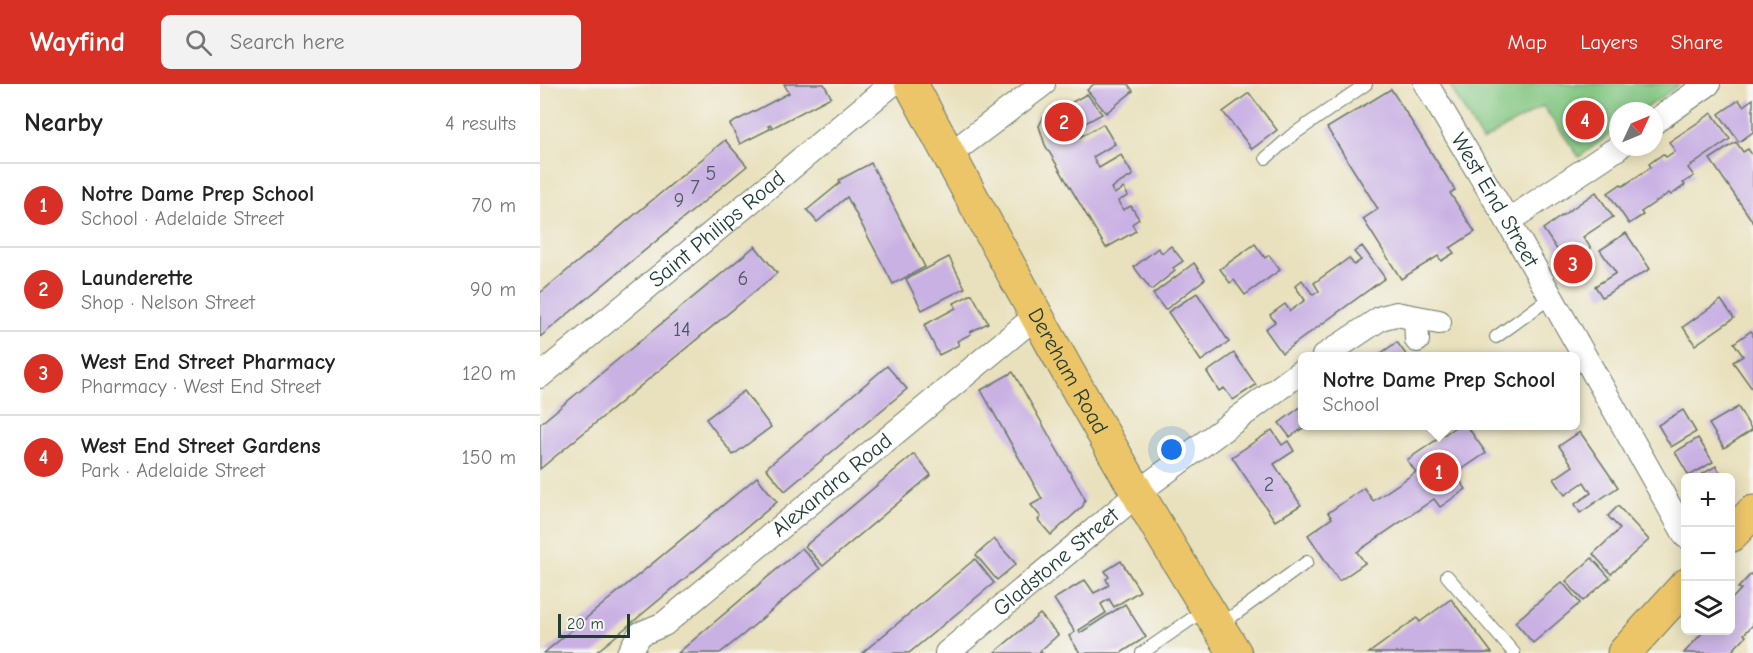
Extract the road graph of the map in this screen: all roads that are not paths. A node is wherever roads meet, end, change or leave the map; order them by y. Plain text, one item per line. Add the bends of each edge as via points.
1 (892, 84) edge
2 (911, 84) edge
3 (1043, 84) edge
4 (1366, 84) edge
5 (1426, 84) edge
6 (1708, 84) edge
7 (1663, 116) edge
8 (1609, 154) edge
9 (949, 155) junction
10 (1266, 158) dead end
11 (1508, 221) junction
12 (1551, 297) junction
13 (1036, 316) junction
14 (1439, 322) dead end
15 (1496, 337) dead end
16 (1331, 352) edge
17 (1298, 374) edge
18 (540, 376) edge
19 (1137, 495) junction
20 (1681, 527) edge
21 (1307, 562) dead end
22 (1448, 576) dead end
23 (1681, 590) edge
24 (1220, 629) edge
25 (628, 653) edge
26 (948, 653) edge
27 (1142, 653) edge
28 (1514, 653) edge
29 (1624, 653) edge

1 - 18 street, Saint Philips Road
2 - 9 main road, Dereham Road
3 - 9 street
4 - 10 lane
5 - 11 street, West End Street
6 - 7 street
8 - 11 street
9 - 13 main road, Dereham Road
11 - 12 street, West End Street
12 - 15 lane
12 - 20 street, West End Street
13 - 19 main road, Dereham Road
13 - 25 street, Alexandra Road via 664,624 640,634
14 - 16 street via 1417,329 1396,314 1381,318
17 - 19 street, Gladstone Street
19 - 24 main road, Dereham Road
19 - 26 street, Gladstone Street
21 - 24 lane
22 - 28 lane
23 - 29 main road
24 - 27 lane

